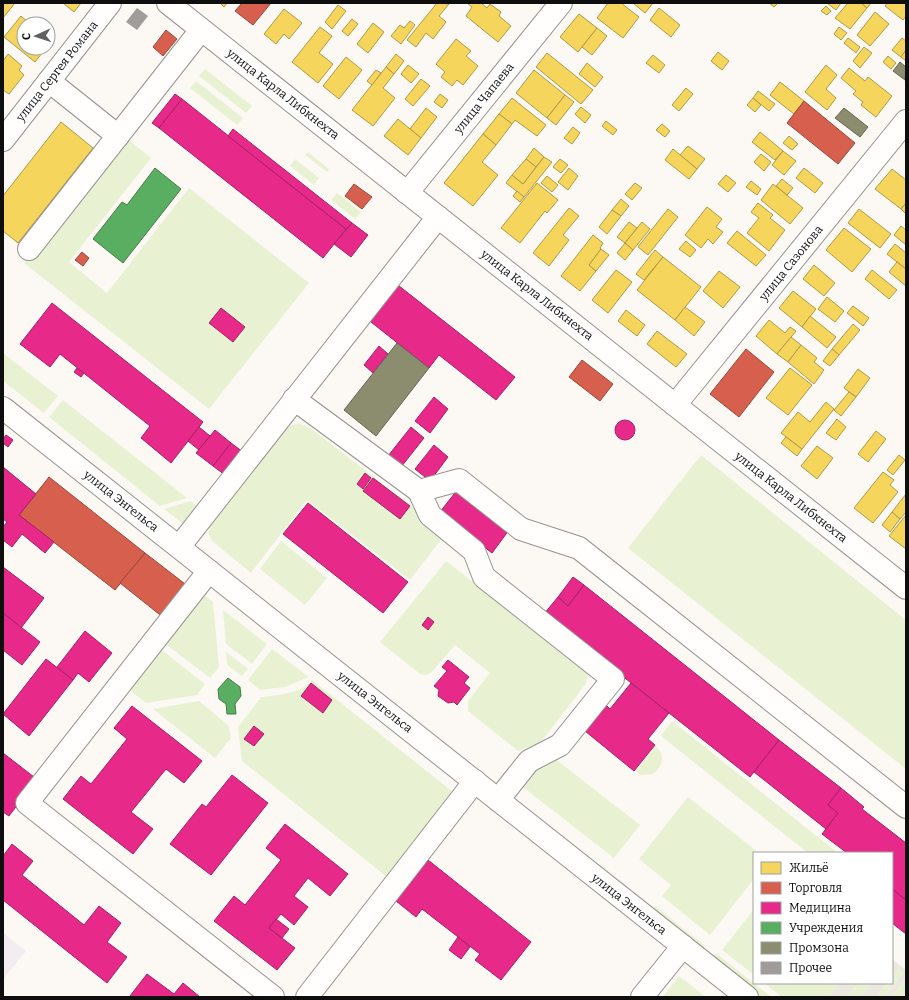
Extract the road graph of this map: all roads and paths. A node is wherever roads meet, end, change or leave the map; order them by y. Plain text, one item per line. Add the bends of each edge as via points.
1 (110, 3) edge
2 (168, 3) edge
3 (561, 3) edge
4 (201, 30) junction
5 (49, 81) junction
6 (906, 122) edge
7 (118, 136) junction
8 (3, 140) edge
9 (408, 193) junction
10 (438, 217) junction
11 (29, 249) dead end
12 (294, 400) junction
13 (675, 405) junction
14 (3, 408) edge
15 (419, 491) junction
16 (179, 547) junction
17 (210, 571) junction
18 (906, 588) edge
19 (475, 781) junction
20 (498, 800) junction
21 (906, 807) edge
22 (683, 946) junction
23 (273, 997) edge
24 (307, 997) edge
25 (642, 997) edge
26 (747, 997) edge

1 - 5 street, улица Сергея Романа
2 - 4 street, улица Карла Либкнехта
3 - 9 street, улица Чапаева
4 - 7 street
4 - 9 street, улица Карла Либкнехта
5 - 7 street
5 - 8 street, улица Сергея Романа
6 - 13 street, улица Сазонова
7 - 11 street
9 - 10 street, улица Карла Либкнехта
10 - 12 street
10 - 13 street, улица Карла Либкнехта
12 - 15 street
12 - 16 street
13 - 18 street, улица Карла Либкнехта
14 - 16 street, улица Энгельса
15 - 20 street via 430,515 474,550 484,577 612,679 560,745 529,761
15 - 21 street via 459,480 521,530 579,548
16 - 17 street, улица Энгельса
17 - 19 street, улица Энгельса
17 - 23 street via 27,803
19 - 20 street, улица Энгельса
19 - 24 street
20 - 22 street, улица Энгельса
22 - 25 street
22 - 26 street, улица Энгельса

